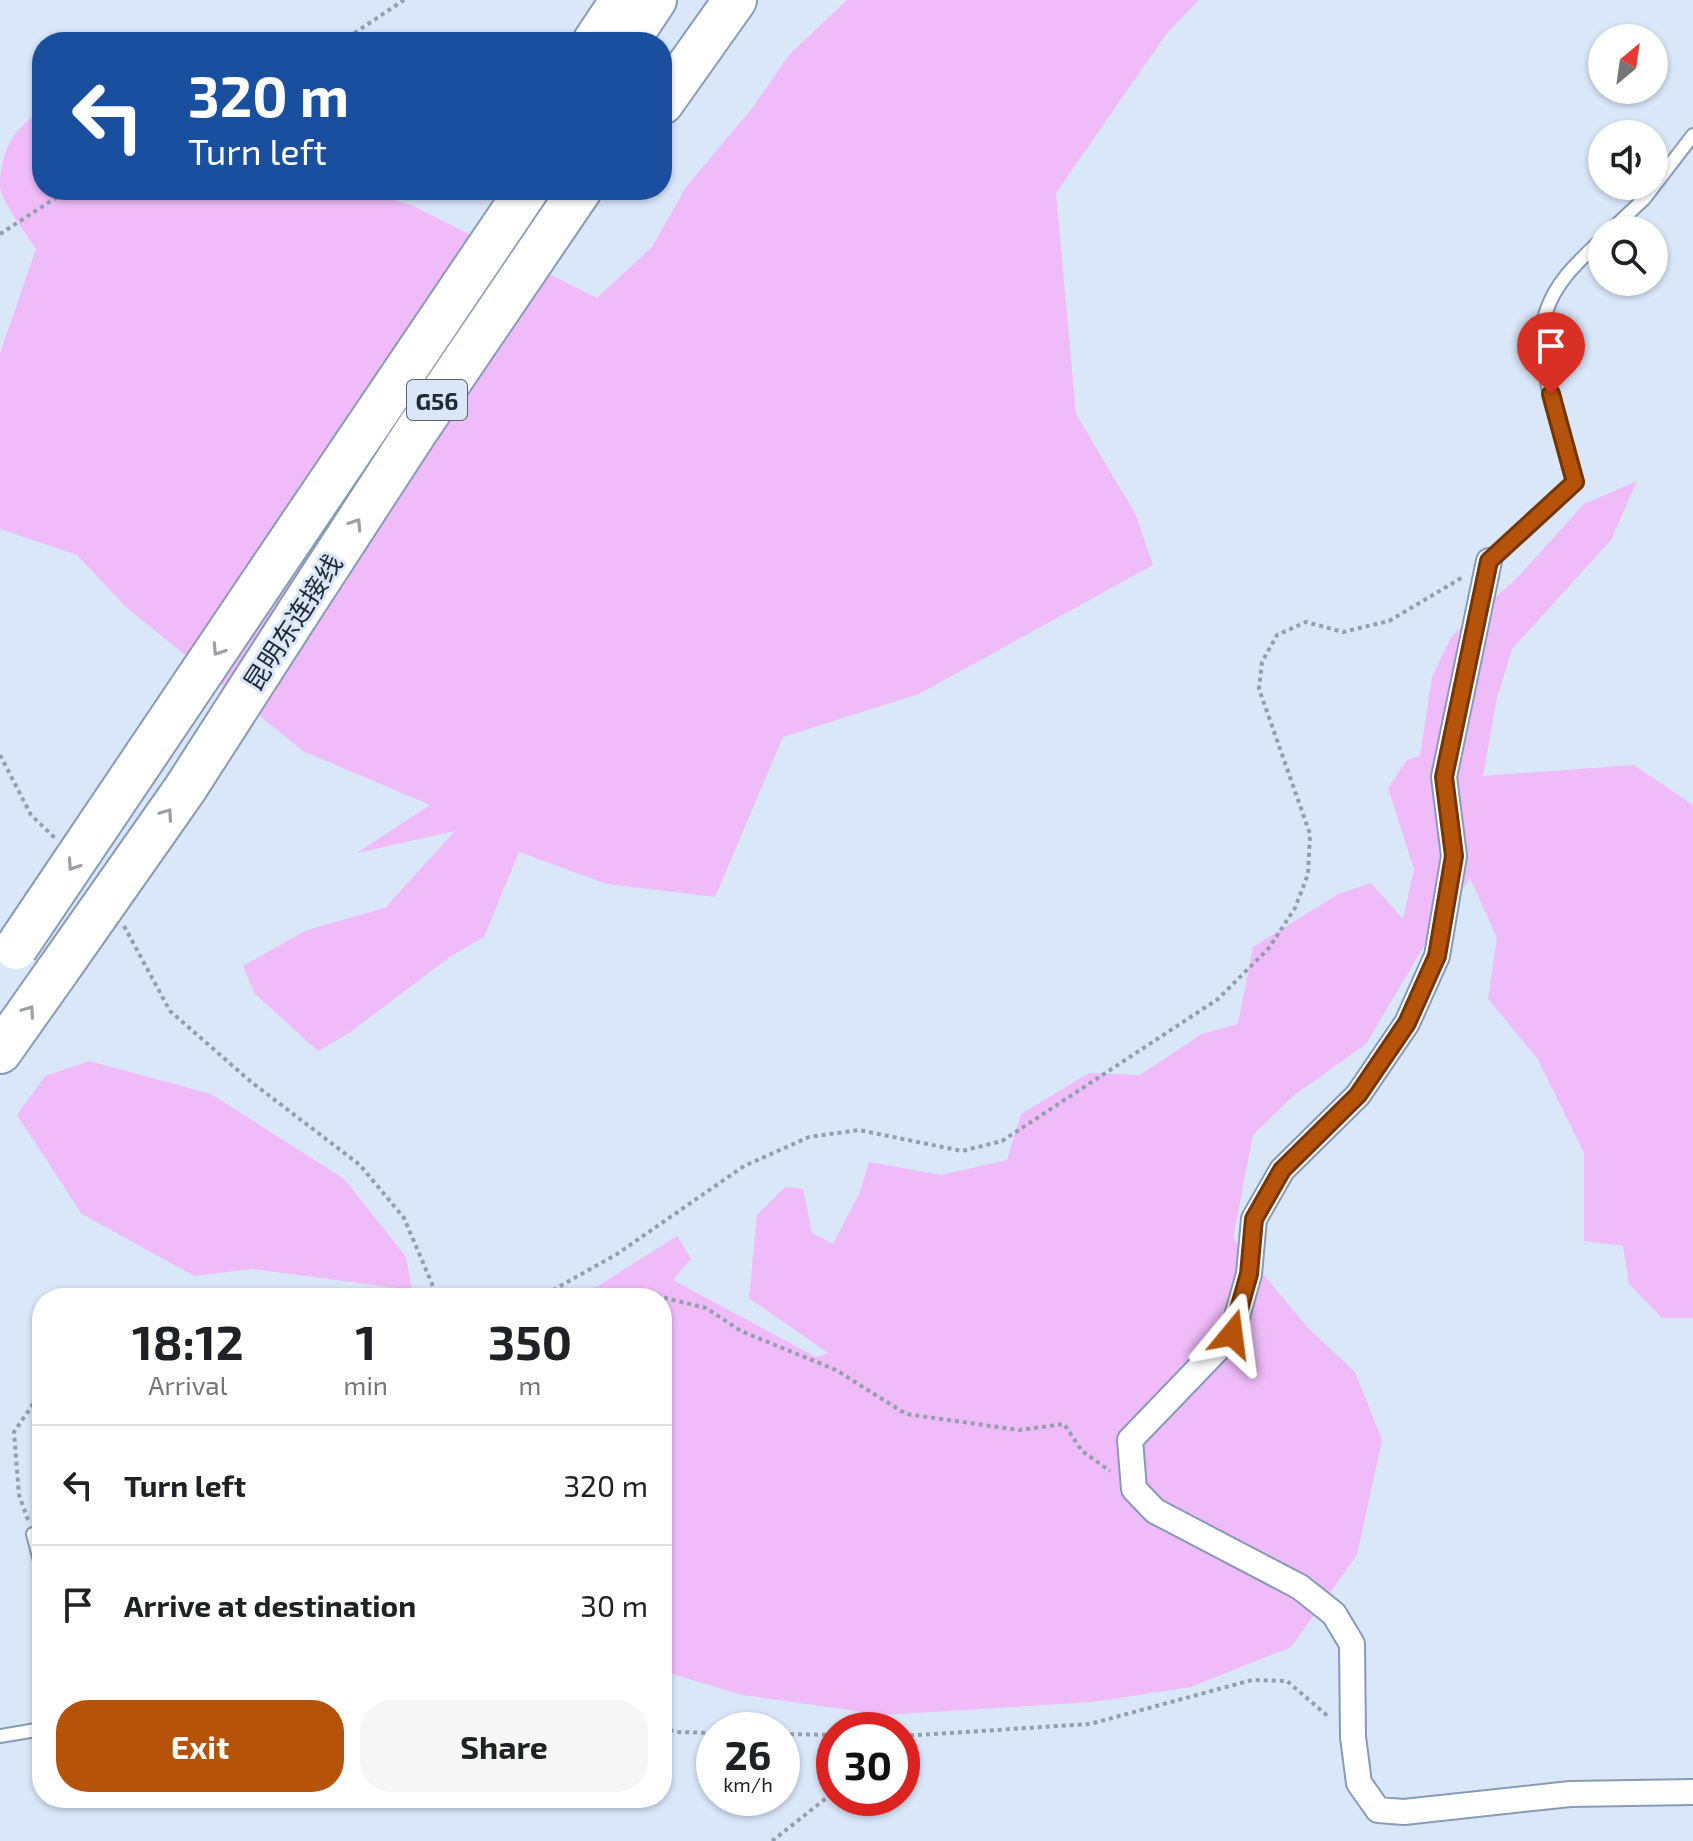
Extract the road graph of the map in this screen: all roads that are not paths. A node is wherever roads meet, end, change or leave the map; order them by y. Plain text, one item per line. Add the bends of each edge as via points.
1 (622, 0) edge
2 (655, 0) edge
3 (710, 0) edge
4 (735, 0) edge
5 (601, 32) edge
6 (634, 32) edge
7 (672, 55) edge
8 (672, 89) edge
9 (1693, 135) edge
10 (500, 200) edge
11 (520, 200) edge
12 (573, 200) edge
13 (583, 200) edge
14 (1626, 216) edge
15 (1588, 252) edge
16 (508, 297) junction
17 (374, 418) junction
18 (1489, 561) joint
19 (8, 960) edge
20 (0, 1052) edge
21 (32, 1731) edge
22 (0, 1736) edge
23 (1693, 1792) edge

1 - 5 highway
2 - 6 highway
3 - 7 highway
4 - 8 highway
9 - 14 lane
10 - 17 highway via 438,316
11 - 17 highway, 昆明东连接线 / G56
12 - 16 highway, 昆明东连接线 / G56
13 - 16 highway
15 - 18 lane via 1567,272 1545,314 1543,365 1575,482
20 -> 16 highway, 昆明东连接线 / G56, bridge via 185,789
17 -> 19 highway, 昆明东连接线 / G56, bridge
18 - 23 street via 1444,777 1454,856 1437,956 1407,1023 1358,1095 1282,1170 1254,1219 1249,1274 1232,1334 1130,1440 1134,1489 1155,1511 1300,1587 1334,1614 1352,1644 1359,1783 1378,1810 1404,1812 1570,1794
21 - 22 lane

